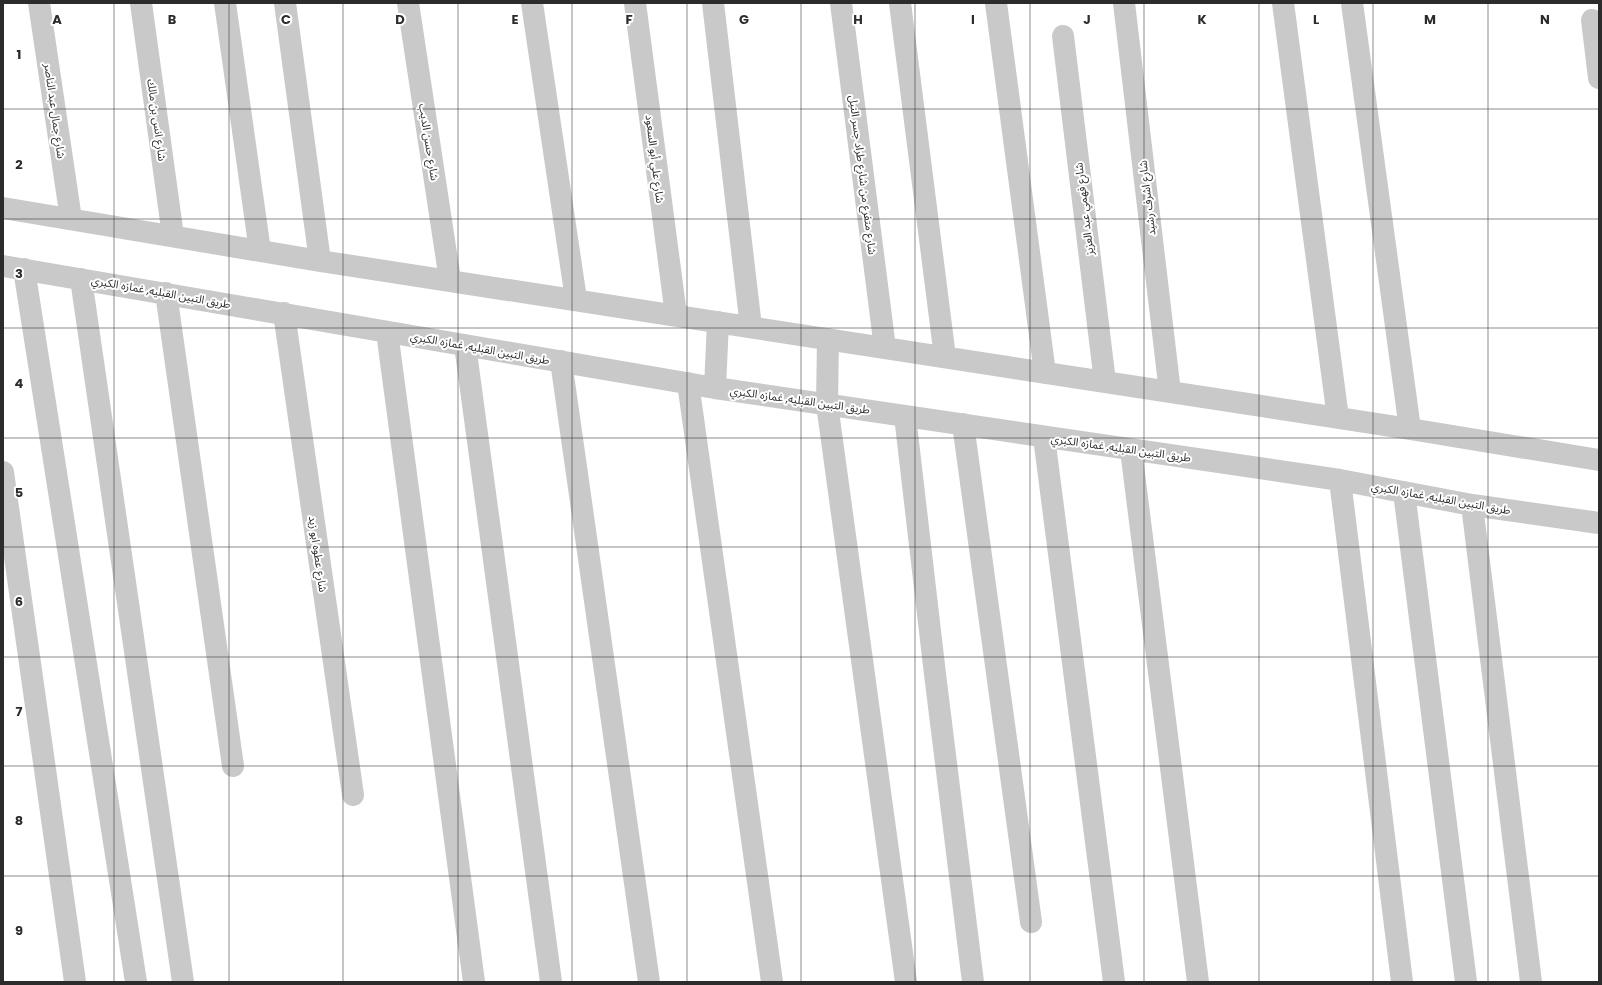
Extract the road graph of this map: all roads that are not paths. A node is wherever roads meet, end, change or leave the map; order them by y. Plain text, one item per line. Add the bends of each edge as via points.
1 (39, 3) edge
2 (141, 3) edge
3 (225, 3) edge
4 (285, 3) edge
5 (408, 3) edge
6 (532, 3) edge
7 (635, 3) edge
8 (713, 3) edge
9 (841, 3) edge
10 (900, 3) edge
11 (996, 3) edge
12 (1124, 3) edge
13 (1283, 3) edge
14 (1352, 3) edge
15 (1592, 20) dead end
16 (1063, 36) dead end
17 (1599, 78) edge
18 (3, 208) edge
19 (71, 219) junction
20 (173, 236) junction
21 (260, 251) junction
22 (320, 261) junction
23 (3, 266) edge
24 (24, 269) junction
25 (81, 279) junction
26 (450, 280) junction
27 (166, 293) junction
28 (576, 299) junction
29 (284, 313) junction
30 (676, 315) junction
31 (718, 322) junction
32 (751, 327) junction
33 (387, 332) junction
34 (828, 339) junction
35 (465, 345) junction
36 (885, 348) junction
37 (945, 357) junction
38 (561, 361) junction
39 (1045, 373) junction
40 (1105, 382) junction
41 (688, 383) junction
42 (715, 388) junction
43 (1170, 392) junction
44 (827, 404) junction
45 (905, 416) junction
46 (1338, 418) junction
47 (963, 424) junction
48 (1410, 429) junction
49 (1044, 437) junction
50 (1131, 450) junction
51 (1599, 460) edge
52 (3, 472) edge
53 (1340, 480) junction
54 (1404, 492) junction
55 (1472, 504) junction
56 (1599, 523) edge
57 (233, 766) dead end
58 (352, 795) dead end
59 (1031, 922) dead end
60 (75, 982) edge
61 (136, 982) edge
62 (183, 982) edge
63 (474, 982) edge
64 (551, 982) edge
65 (649, 982) edge
66 (772, 982) edge
67 (906, 982) edge
68 (973, 982) edge
69 (1114, 982) edge
70 (1198, 982) edge
71 (1402, 982) edge
72 (1466, 982) edge
73 (1531, 982) edge

1 - 19 street, شارع جمال عبد الناصر
2 - 20 street, شارع انس بن مالك
3 - 21 street
4 - 22 street
5 - 26 street, شارع حسن الديب
6 - 28 street
7 - 30 street, شارع علي أبو السعود
8 - 32 street
9 - 36 street, شارع متفرع من شارع طراد جسر النيل
10 - 37 street
11 - 39 street
12 - 43 street, شارع اشرف رشيد
13 - 46 street
14 - 48 street
15 - 17 street
16 - 40 street, شارع فهمي عبد العزيز
18 - 19 street
19 - 20 street
20 - 21 street
21 - 22 street
22 - 26 street
23 - 24 street, طريق التبين القبليه, غمازه الكبري
24 - 25 street, طريق التبين القبليه, غمازه الكبري
24 - 61 street
25 - 27 street, طريق التبين القبليه, غمازه الكبري
25 - 62 street
26 - 28 street
27 - 29 street, طريق التبين القبليه, غمازه الكبري
27 - 57 street
28 - 30 street
29 - 33 street, طريق التبين القبليه, غمازه الكبري
29 - 58 street, شارع عطوه ابو زيد
30 - 31 street
31 - 32 street
31 - 42 street
32 - 34 street
33 - 35 street, طريق التبين القبليه, غمازه الكبري
33 - 63 street
34 - 36 street
34 - 44 street
35 - 38 street, طريق التبين القبليه, غمازه الكبري
35 - 64 street
36 - 37 street
37 - 39 street
38 - 41 street, طريق التبين القبليه, غمازه الكبري
38 - 65 street
39 - 40 street
40 - 43 street
41 - 42 street, طريق التبين القبليه, غمازه الكبري
41 - 66 street
42 - 44 street, طريق التبين القبليه, غمازه الكبري
43 - 46 street
44 - 45 street, طريق التبين القبليه, غمازه الكبري
44 - 67 street
45 - 47 street, طريق التبين القبليه, غمازه الكبري
45 - 68 street
46 - 48 street
47 - 49 street, طريق التبين القبليه, غمازه الكبري
47 - 59 street
48 - 51 street
49 - 50 street, طريق التبين القبليه, غمازه الكبري
49 - 69 street
50 - 53 street, طريق التبين القبليه, غمازه الكبري
50 - 70 street
52 - 60 street
53 - 54 street, طريق التبين القبليه, غمازه الكبري
53 - 71 street
54 - 55 street, طريق التبين القبليه, غمازه الكبري
54 - 72 street
55 - 56 street, طريق التبين القبليه, غمازه الكبري
55 - 73 street

